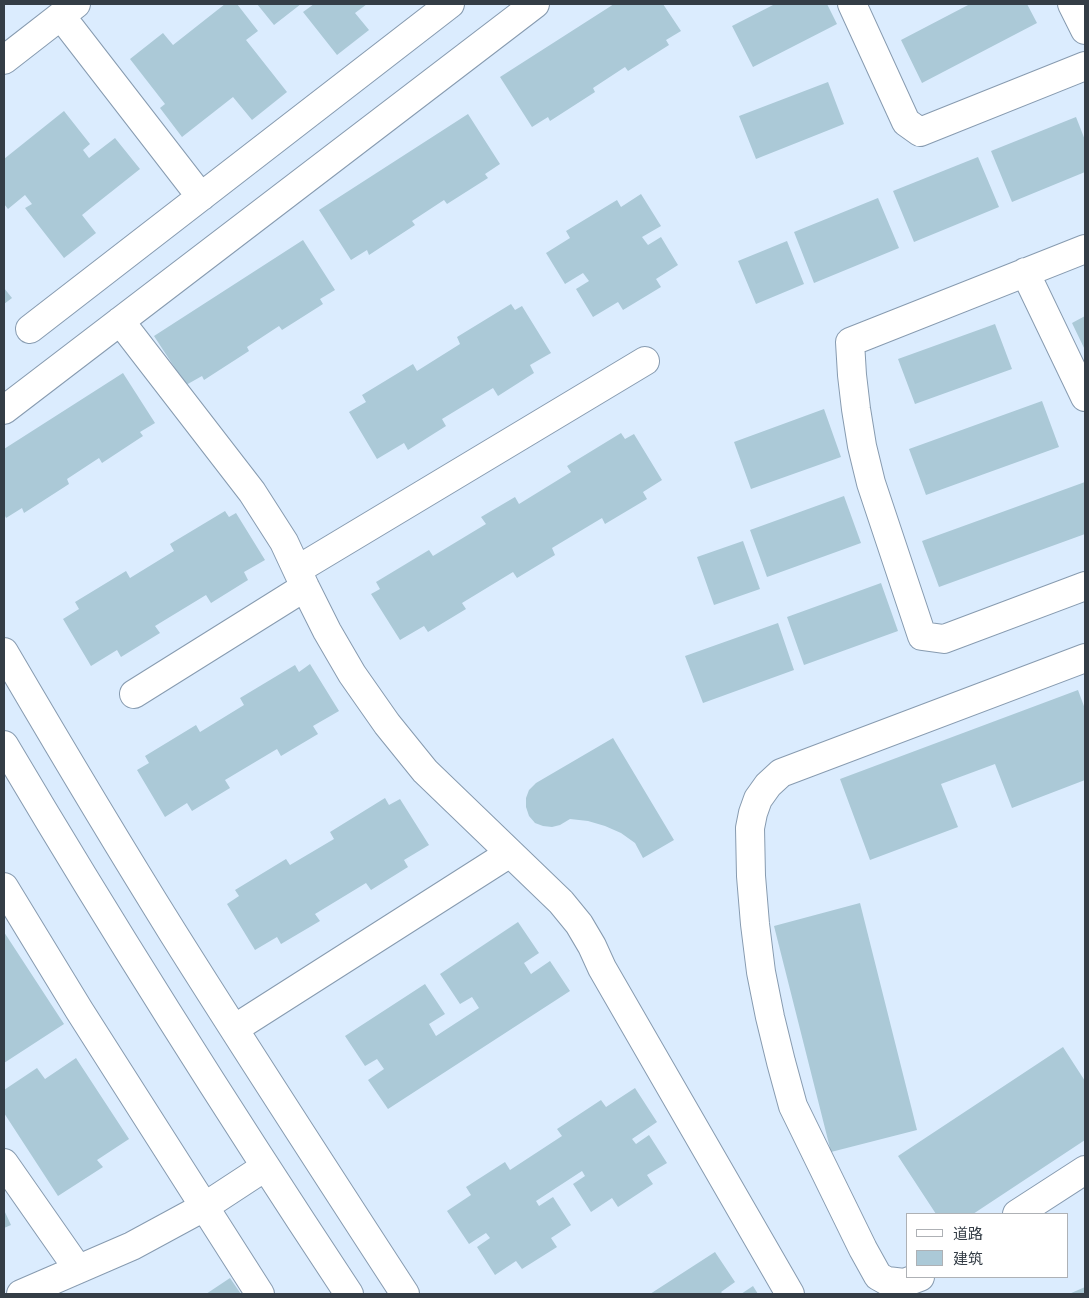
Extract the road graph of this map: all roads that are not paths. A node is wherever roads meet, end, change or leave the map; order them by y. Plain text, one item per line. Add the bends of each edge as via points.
1 (450, 4) edge
2 (535, 4) edge
3 (852, 4) edge
4 (1072, 4) edge
5 (68, 10) edge
6 (1085, 30) edge
7 (4, 60) edge
8 (1085, 66) edge
9 (202, 196) junction
10 (1085, 249) edge
11 (1025, 272) junction
12 (120, 320) junction
13 (30, 329) dead end
14 (645, 361) dead end
15 (1085, 398) edge
16 (4, 410) edge
17 (301, 579) junction
18 (1085, 586) edge
19 (4, 652) edge
20 (1085, 658) edge
21 (134, 694) dead end
22 (4, 745) edge
23 (510, 853) junction
24 (4, 887) edge
25 (234, 1029) junction
26 (4, 1163) edge
27 (265, 1167) junction
28 (1085, 1170) edge
29 (204, 1207) junction
30 (1019, 1213) edge
31 (78, 1269) junction
32 (917, 1278) edge
33 (21, 1294) edge
34 (260, 1294) edge
35 (349, 1294) edge
36 (405, 1294) edge
37 (790, 1294) edge

1 - 9 street
2 - 12 street
3 - 8 street via 906,122 920,132
4 - 6 street
5 - 7 street
5 - 9 street
9 - 13 street
10 - 11 street
11 - 15 street
11 - 18 street via 850,342 862,446 922,636 944,639
12 - 16 street
12 - 17 street via 252,492 284,542
14 - 17 street
17 - 21 street
17 - 23 street via 352,674 387,724 425,771
19 - 25 street
20 - 32 street via 781,773 758,799 753,813 750,828 751,876 761,972 794,1106 878,1276 904,1283
22 - 27 street via 132,957
23 - 25 street
23 - 37 street via 579,924
24 - 29 street
25 - 36 street
26 - 31 street
27 - 29 street
27 - 35 street
28 - 30 street
29 - 31 street via 132,1246
29 - 34 street
31 - 33 street

